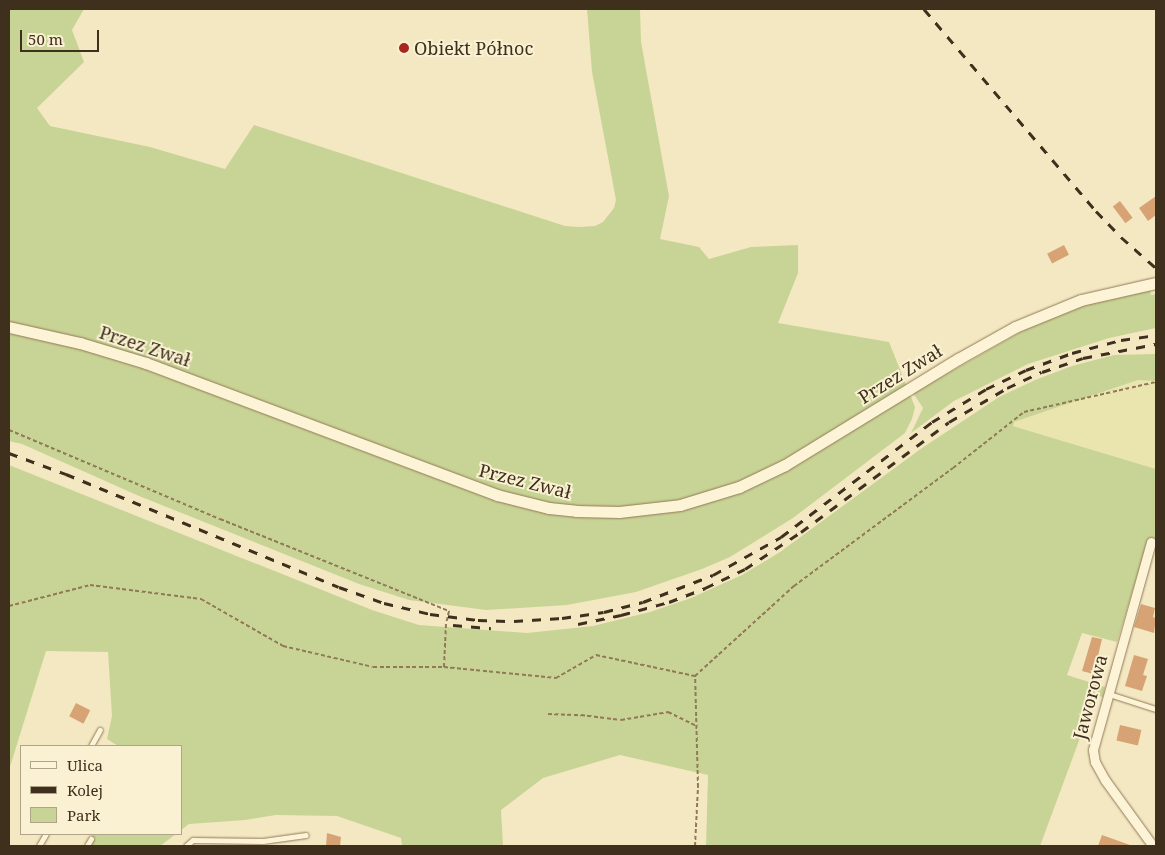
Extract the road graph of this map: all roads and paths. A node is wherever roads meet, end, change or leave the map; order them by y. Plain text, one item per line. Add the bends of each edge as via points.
1 (1156, 283) edge
2 (9, 327) edge
3 (1156, 382) edge
4 (9, 430) edge
5 (1151, 542) dead end
6 (9, 606) edge
7 (444, 667) junction
8 (695, 676) junction
9 (1107, 694) junction
10 (1156, 708) edge
11 (548, 714) dead end
12 (698, 726) junction
13 (100, 730) dead end
14 (92, 745) edge
15 (45, 835) edge
16 (306, 835) dead end
17 (91, 839) dead end
18 (39, 846) edge
19 (87, 846) edge
20 (186, 846) edge
21 (695, 846) edge
22 (1153, 846) edge

1 - 2 street, Przez Zwał via 1081,300 1015,327 793,461 739,487 680,505 619,512 555,509 497,495 155,366 80,343
3 - 8 path via 1024,412 794,586
4 - 7 path via 449,611
5 - 9 street, Jaworowa
6 - 7 path via 90,585 201,599 283,646 374,667
7 - 8 path via 556,678 596,655
8 - 12 path
9 - 10 lane
9 - 22 street, Jaworowa via 1093,755 1104,780
11 - 12 path via 621,720 668,712
12 - 21 path
13 - 14 lane
15 - 18 lane
16 - 20 lane via 263,841 193,840
17 - 19 lane

